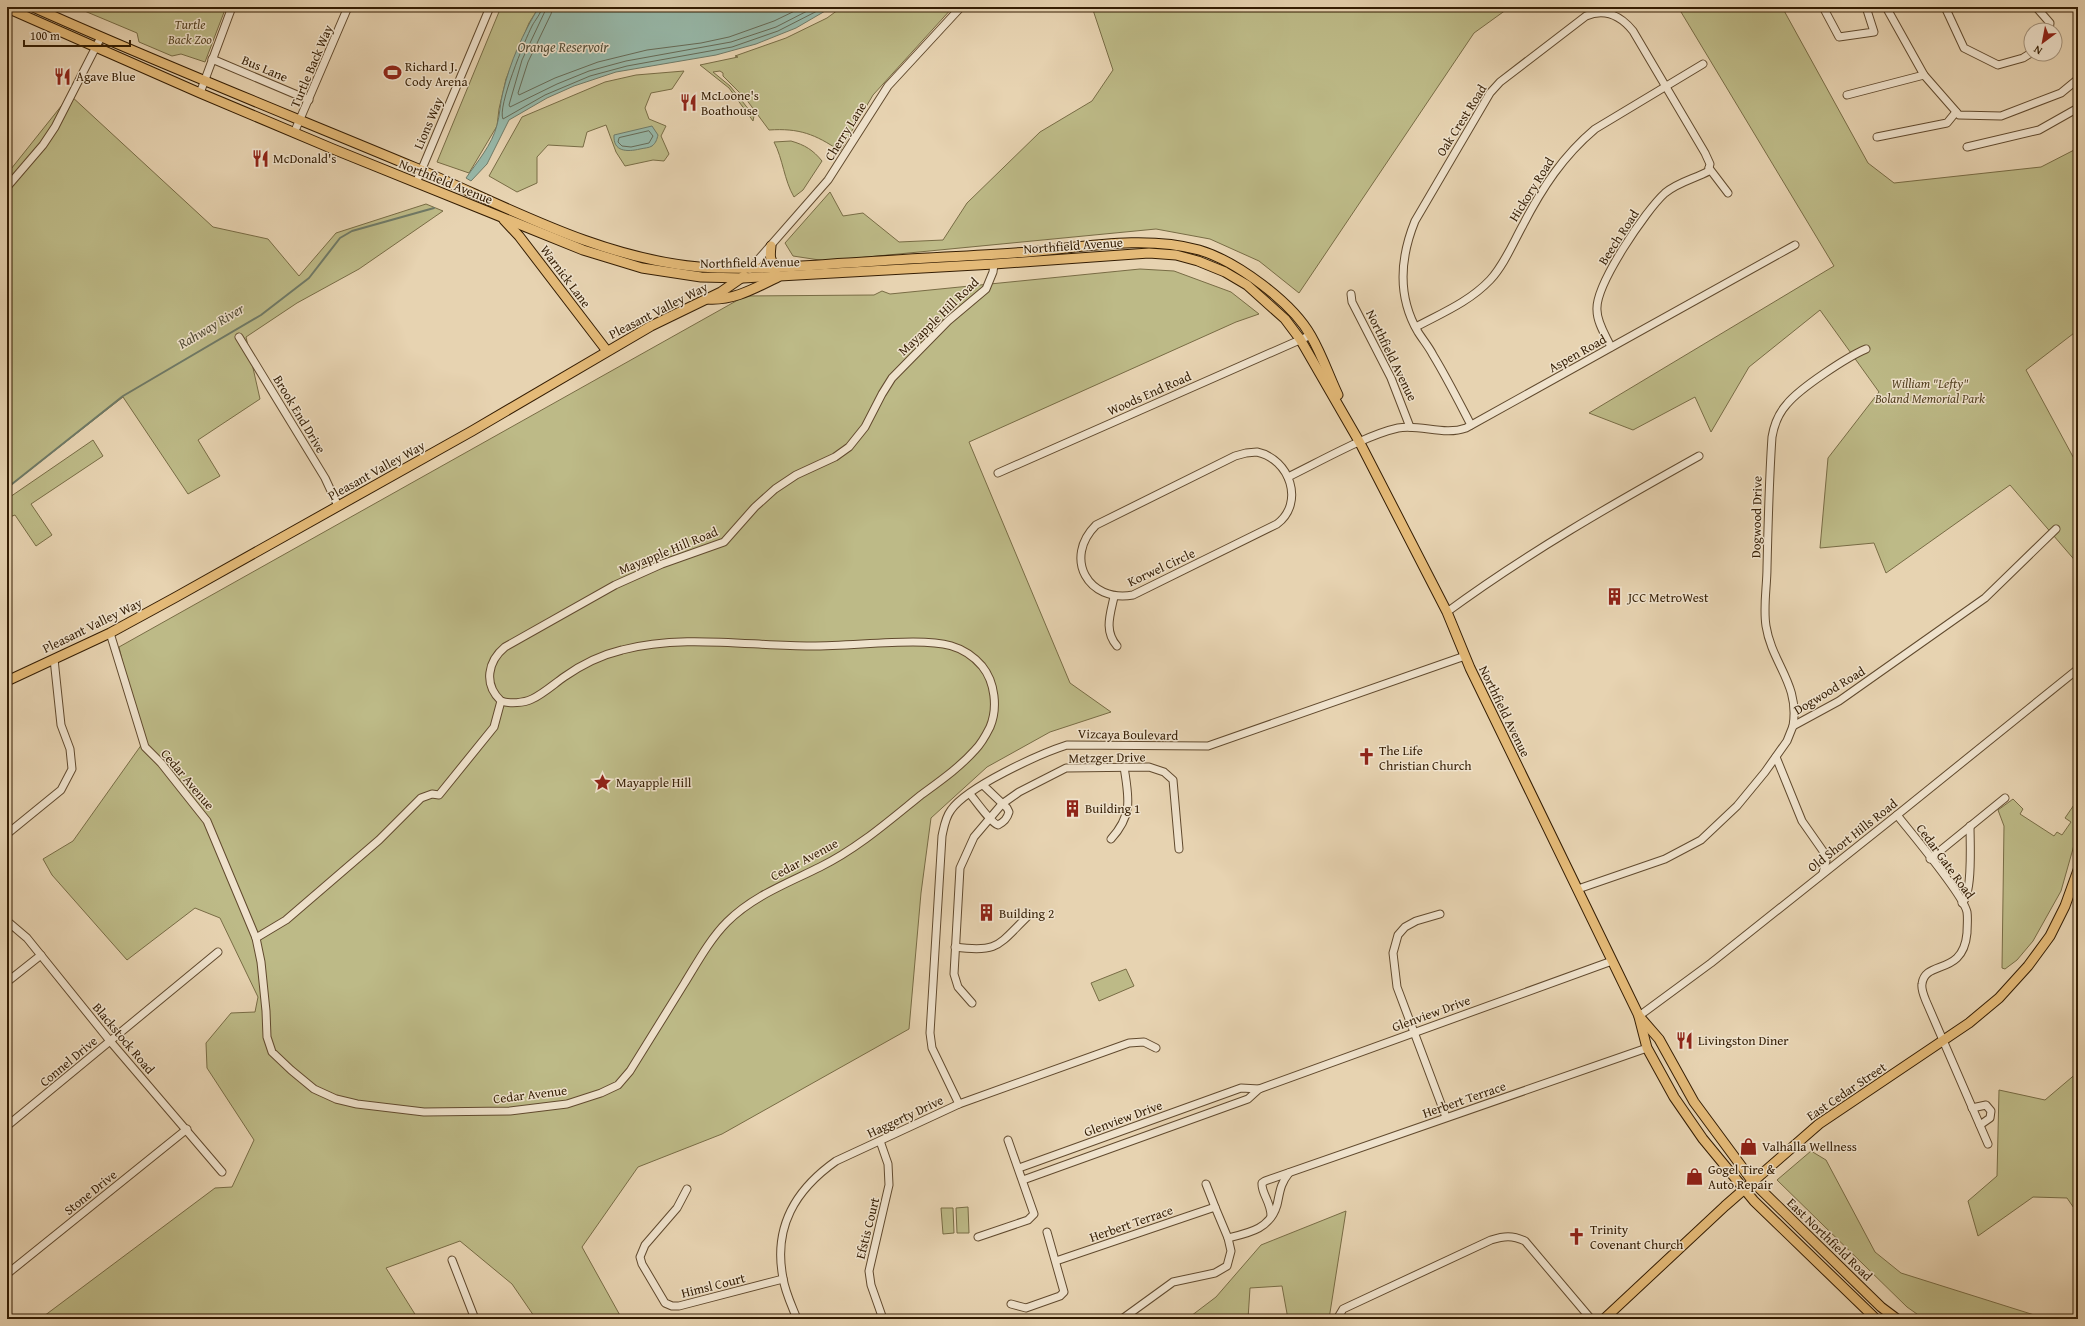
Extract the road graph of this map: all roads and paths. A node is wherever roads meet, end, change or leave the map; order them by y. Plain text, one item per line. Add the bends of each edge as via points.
1 (33, 7) edge
2 (232, 7) edge
3 (348, 7) edge
4 (490, 7) edge
5 (961, 7) edge
6 (1823, 7) edge
7 (1866, 7) edge
8 (1886, 7) edge
9 (1945, 7) edge
10 (2036, 7) edge
11 (7, 8) edge
12 (2049, 22) edge
13 (101, 37) junction
14 (96, 48) junction
15 (2023, 58) edge
16 (212, 59) junction
17 (1704, 64) dead end
18 (1924, 75) junction
19 (2078, 79) edge
20 (204, 81) junction
21 (1666, 86) junction
22 (200, 94) junction
23 (1847, 95) dead end
24 (309, 100) junction
25 (2078, 108) edge
26 (1956, 112) junction
27 (301, 120) junction
28 (294, 133) junction
29 (1877, 137) dead end
30 (1967, 147) dead end
31 (1709, 168) junction
32 (421, 170) junction
33 (416, 182) junction
34 (7, 187) edge
35 (1728, 193) dead end
36 (527, 216) junction
37 (502, 218) junction
38 (523, 226) junction
39 (1795, 245) dead end
40 (771, 246) junction
41 (994, 264) junction
42 (750, 269) junction
43 (780, 272) junction
44 (743, 278) junction
45 (1351, 294) dead end
46 (706, 298) junction
47 (1416, 327) junction
48 (1311, 335) junction
49 (239, 337) dead end
50 (1300, 339) junction
51 (1611, 347) junction
52 (1866, 349) dead end
53 (606, 351) junction
54 (1471, 425) junction
55 (1410, 427) junction
56 (1360, 443) junction
57 (1699, 456) dead end
58 (998, 473) dead end
59 (1288, 477) junction
60 (338, 506) junction
61 (2056, 528) dead end
62 (1114, 597) junction
63 (1447, 612) junction
64 (110, 633) junction
65 (1116, 646) dead end
66 (1465, 656) junction
67 (54, 659) junction
68 (2078, 669) edge
69 (7, 681) edge
70 (501, 701) junction
71 (1793, 726) junction
72 (1776, 757) junction
73 (1124, 767) junction
74 (983, 786) junction
75 (970, 794) junction
76 (2005, 798) dead end
77 (1002, 804) junction
78 (1897, 816) junction
79 (989, 817) junction
80 (1970, 826) junction
81 (7, 834) edge
82 (1111, 839) dead end
83 (1179, 849) dead end
84 (1930, 859) junction
85 (2078, 870) edge
86 (1823, 873) junction
87 (1578, 889) junction
88 (1962, 903) junction
89 (1440, 914) dead end
90 (1028, 916) dead end
91 (7, 921) edge
92 (256, 938) junction
93 (956, 947) junction
94 (218, 952) dead end
95 (41, 955) junction
96 (1612, 961) junction
97 (7, 982) edge
98 (1625, 991) joint
99 (972, 1003) dead end
100 (1639, 1016) junction
101 (1414, 1032) junction
102 (1944, 1040) junction
103 (110, 1041) junction
104 (1156, 1048) dead end
105 (1647, 1048) junction
106 (1684, 1084) junction
107 (1259, 1089) junction
108 (959, 1104) junction
109 (1972, 1108) junction
110 (1446, 1117) junction
111 (1980, 1125) junction
112 (7, 1126) edge
113 (187, 1129) junction
114 (1008, 1140) dead end
115 (880, 1141) junction
116 (1988, 1144) dead end
117 (1019, 1168) junction
118 (222, 1172) dead end
119 (1289, 1173) junction
120 (1023, 1180) junction
121 (1753, 1182) junction
122 (1206, 1184) dead end
123 (687, 1189) dead end
124 (1744, 1189) junction
125 (1215, 1207) junction
126 (1271, 1216) junction
127 (1047, 1232) dead end
128 (978, 1237) dead end
129 (1228, 1238) junction
130 (452, 1260) dead end
131 (1056, 1261) junction
132 (7, 1274) edge
133 (783, 1279) junction
134 (1011, 1304) dead end
135 (1609, 1317) edge
136 (475, 1319) edge
137 (797, 1319) edge
138 (883, 1319) edge
139 (1122, 1319) edge
140 (1337, 1319) edge
141 (1591, 1319) edge
142 (1876, 1319) edge
143 (1897, 1319) edge

1 - 13 main road, Northfield Avenue
2 - 16 street
3 - 24 street, Turtle Back Way
4 - 32 street, Lions Way
5 - 40 street, Cherry Lane via 888,86 828,180
6 - 7 street via 1839,37 1874,32
8 - 18 street
9 - 15 street via 1964,48 1998,65
10 - 12 street
11 - 14 main road, Northfield Avenue
13 - 14 street
13 - 20 main road, Northfield Avenue
14 - 22 main road, Northfield Avenue
14 - 34 street via 55,127
16 - 20 street
16 - 24 street, Bus Lane
17 - 21 street, Hickory Road
18 - 23 street
18 - 26 street
19 - 26 street via 2061,93 2001,116 1959,115
20 - 22 street
20 - 27 main road, Northfield Avenue
21 - 31 street, Oak Crest Road via 1705,153
21 - 47 street, Hickory Road via 1580,141 1555,170 1538,196 1492,279 1479,292 1460,304
21 - 47 street, Oak Crest Road via 1628,25 1610,14 1601,12 1586,16 1500,82 1490,93 1474,120 1415,221 1408,239 1403,259 1404,295
22 - 28 main road, Northfield Avenue
24 - 27 street, Turtle Back Way
25 - 30 street via 2039,130
26 - 29 street via 1947,123
27 - 28 street, Turtle Back Way
27 - 32 main road, Northfield Avenue
28 - 33 main road, Northfield Avenue
31 - 35 street, Oak Crest Road
31 - 51 street, Beech Road via 1709,171 1699,177 1680,183 1652,207 1603,282 1596,310
32 - 33 street, Lions Way
32 - 36 main road, Northfield Avenue
33 - 37 main road, Northfield Avenue
36 - 38 main road
36 - 42 main road, Northfield Avenue via 578,239 630,255 681,265
37 - 38 main road, Northfield Avenue
37 - 53 main road, Warnick Lane via 519,236
38 - 44 main road, Northfield Avenue via 583,250 642,268 700,277
39 - 51 street, Aspen Road
40 - 42 street, Cherry Lane
40 - 43 main road via 772,264
41 - 43 main road, Northfield Avenue
41 - 50 main road, Northfield Avenue via 1148,253 1176,255 1225,272 1246,285 1285,319
41 - 70 street, Mayapple Hill Road via 986,289 948,321 892,378 865,427 849,447 775,489 724,542 662,564 615,585 505,647 489,668 492,689
42 - 43 main road, Northfield Avenue
42 - 44 main road, Pleasant Valley Way
43 - 44 main road, Northfield Avenue
43 - 46 main road via 731,298
43 - 48 main road, Northfield Avenue via 1143,243 1186,247 1229,262 1255,279 1285,305
44 - 46 main road, Pleasant Valley Way
45 - 55 street, Northfield Avenue via 1352,302 1391,378
46 - 53 main road, Pleasant Valley Way
47 - 54 street, Oak Crest Road
48 - 50 street, Woods End Road
48 - 56 main road, Northfield Avenue
49 - 60 street, Brook End Drive via 325,478
50 - 56 main road, Northfield Avenue
50 - 58 street, Woods End Road
51 - 54 street, Aspen Road
52 - 71 street, Dogwood Drive via 1854,354 1796,395 1778,416 1772,438 1766,624 1775,656 1792,692 1795,712
53 - 60 main road, Pleasant Valley Way
54 - 55 street, Aspen Road via 1459,430 1445,431
55 - 56 street, Aspen Road via 1390,430
56 - 59 street
56 - 63 main road, Northfield Avenue
57 - 63 street via 1615,502 1488,582
59 - 62 street, Korwel Circle via 1292,498 1284,519 1277,524 1133,595
59 - 62 street, Korwel Circle via 1275,459 1267,454 1246,453 1235,456 1096,525 1082,546 1082,567 1092,585
60 - 64 main road, Pleasant Valley Way
61 - 71 street, Dogwood Road via 1985,598 1839,701
62 - 65 street via 1108,626 1111,639
63 - 66 main road, Northfield Avenue
64 - 67 main road, Pleasant Valley Way
64 - 92 street, Cedar Avenue via 145,747 207,821
66 - 74 street, Vizcaya Boulevard via 1208,746 1067,745 1046,752
66 - 87 main road, Northfield Avenue
67 - 69 main road, Pleasant Valley Way
67 - 81 street via 61,725 71,755 72,769 61,790
68 - 78 street, Old Short Hills Road
70 - 92 street via 494,726 439,795 432,794 420,798 380,840 286,920
70 - 92 street, Cedar Avenue via 512,703 532,699 566,675 594,660 621,650 646,645 697,642 811,646 875,642 948,644 961,648 985,669 994,698 991,725 985,737 977,749 957,767 876,831 821,867 767,892 728,921 707,947 630,1071 618,1085 601,1093 567,1104 510,1111 424,1112 336,1099 314,1089 272,1052 267,1037 261,962
71 - 72 street, Dogwood Road
72 - 86 street via 1802,821 1823,850 1826,861
72 - 87 street, Dogwood Road via 1737,806 1701,840 1664,858
73 - 77 street, Metzger Drive via 1066,768 1019,792
73 - 82 street via 1129,800 1127,813 1121,828
73 - 83 street, Metzger Drive via 1149,767 1164,772 1173,780
74 - 75 street, Vizcaya Boulevard
74 - 77 street
75 - 79 street
75 - 108 street, Vizcaya Boulevard via 950,811 942,836 930,1032 932,1048
76 - 80 street
77 - 79 street, Metzger Drive
77 - 79 street via 1009,812 1008,818 998,825 993,824
78 - 84 street, Cedar Gate Road
78 - 86 street, Old Short Hills Road
79 - 93 street, Metzger Drive via 974,837 960,868
80 - 84 street
80 - 88 street via 1969,890
84 - 88 street, Cedar Gate Road
85 - 102 main road, East Cedar Street via 2066,906 2050,936 2028,966 1999,998
86 - 100 street, Old Short Hills Road via 1711,963
87 - 96 main road, Northfield Avenue
88 - 102 street, Cedar Gate Road via 1967,911 1963,951 1955,960 1926,975 1922,984 1926,1002
89 - 101 street via 1404,927 1398,935 1393,953 1397,987
90 - 93 street via 998,946 980,950
91 - 95 street, Blackstock Road via 27,938
93 - 99 street, Metzger Drive via 954,974 958,987
94 - 103 street, Connel Drive
95 - 97 street
95 - 103 street, Blackstock Road
96 - 98 main road, Northfield Avenue
96 - 101 street, Glenview Drive
98 - 100 main road, East Northfield Road
100 - 105 main road, East Northfield Road
100 - 106 main road, East Northfield Road via 1659,1039
101 - 107 street, Glenview Drive
101 - 110 street
102 - 109 street, Cedar Gate Road
102 - 121 main road, East Cedar Street via 1820,1124
103 - 112 street, Connel Drive
103 - 113 street, Blackstock Road
104 - 108 street, Haggerty Drive via 1144,1042 1129,1043
105 - 106 main road via 1657,1048 1676,1082
105 - 110 street, Herbert Terrace
105 - 124 main road, East Northfield Road via 1668,1087 1699,1133
106 - 121 main road, East Northfield Road
107 - 117 street, Glenview Drive via 1241,1088
107 - 120 street, Glenview Drive via 1248,1099
108 - 115 street, Haggerty Drive
109 - 111 street, Cedar Gate Road
109 - 111 street via 1986,1106 1991,1111 1990,1118
110 - 119 street, Herbert Terrace
111 - 116 street, Cedar Gate Road
113 - 118 street, Blackstock Road
113 - 132 street, Stone Drive
114 - 117 street
115 - 133 street, Haggerty Drive via 836,1161 809,1182 799,1194 786,1220 782,1236
115 - 138 street, Efstis Court via 888,1164 889,1185 869,1271
117 - 120 street
119 - 126 street via 1281,1184 1277,1204
119 - 126 street, Herbert Terrace via 1262,1183 1262,1190 1271,1208
120 - 128 street via 1034,1211 1033,1216
121 - 124 main road, East Cedar Street
121 - 143 main road, East Northfield Road via 1881,1307
122 - 125 street
123 - 133 street, Himsl Court via 677,1208 645,1245 640,1257 665,1303 679,1306
124 - 135 main road, East Cedar Street
124 - 142 main road, East Northfield Road
125 - 129 street
125 - 131 street, Herbert Terrace
126 - 129 street via 1266,1224 1255,1231
127 - 131 street
129 - 139 street via 1231,1251 1227,1266 1216,1273 1173,1282
130 - 136 street
131 - 134 street via 1065,1289 1063,1294 1026,1308
133 - 137 street, Haggerty Drive
140 - 141 street via 1343,1309 1394,1284 1491,1240 1515,1236 1524,1241

